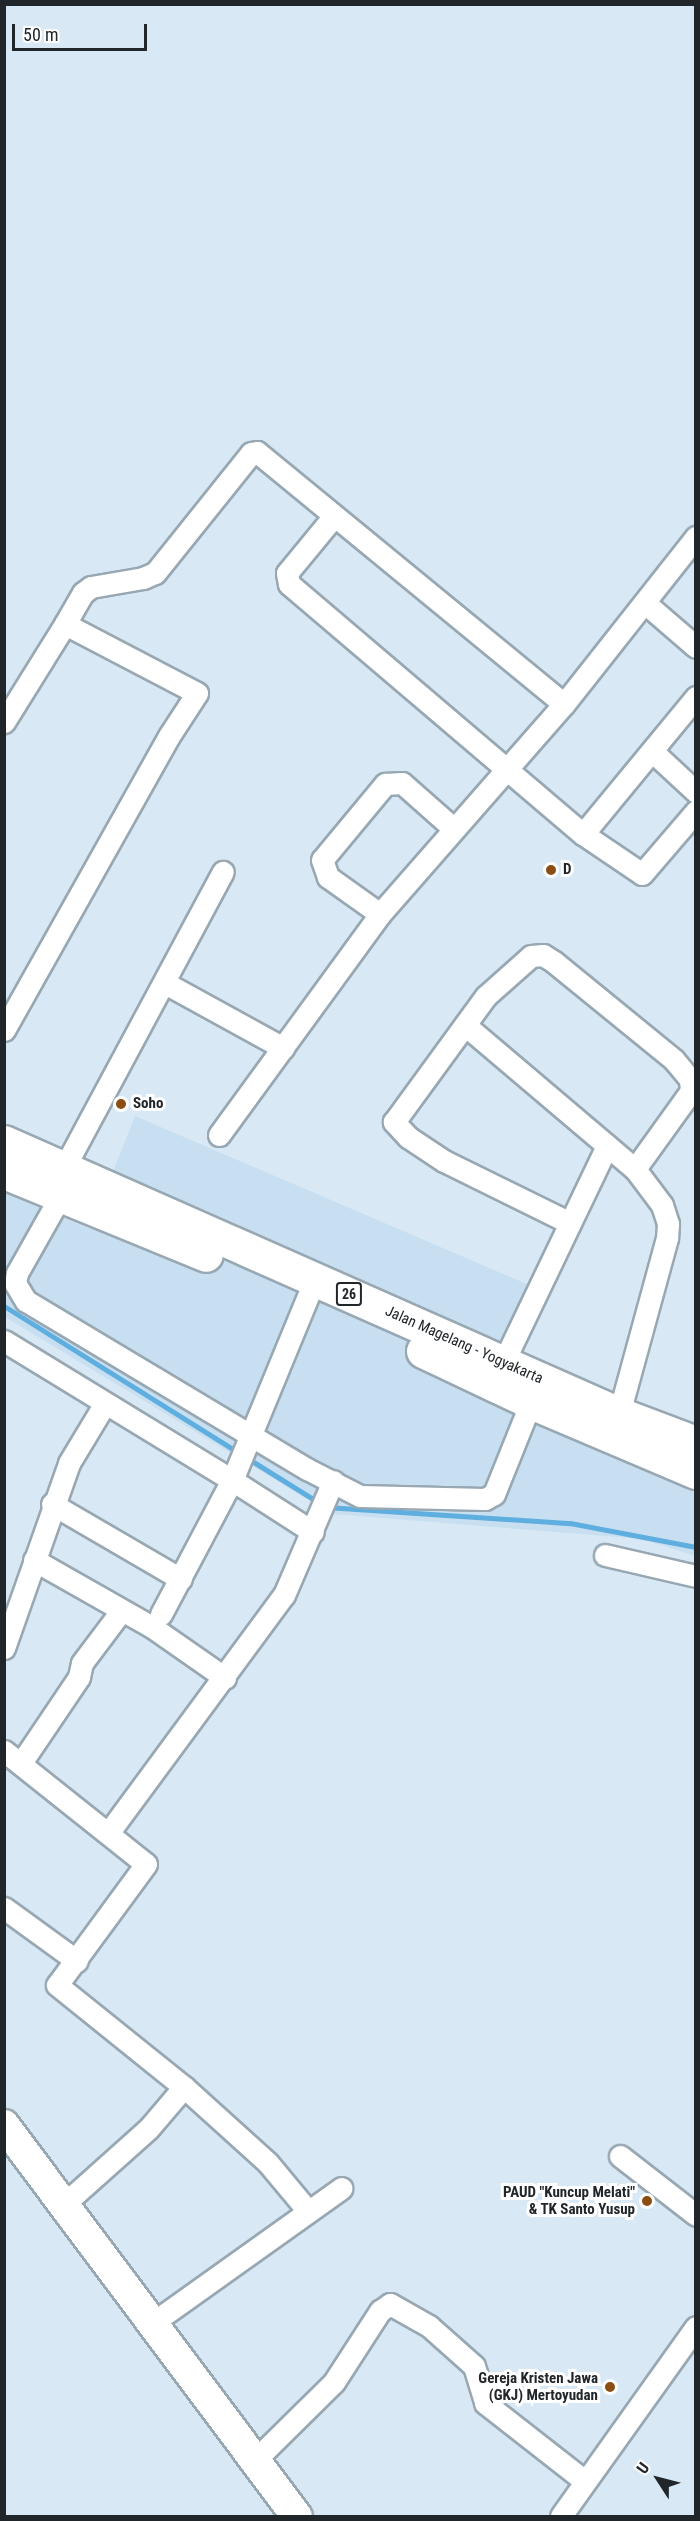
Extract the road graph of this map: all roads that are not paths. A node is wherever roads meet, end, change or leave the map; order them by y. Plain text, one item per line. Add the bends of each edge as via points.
1 (334, 516) junction
2 (696, 537) edge
3 (645, 603) junction
4 (65, 624) junction
5 (696, 647) edge
6 (696, 697) edge
7 (564, 704) junction
8 (4, 722) edge
9 (653, 752) junction
10 (506, 768) junction
11 (696, 792) edge
12 (696, 811) edge
13 (454, 829) junction
14 (584, 834) junction
15 (224, 872) dead end
16 (380, 914) junction
17 (165, 983) junction
18 (465, 1025) junction
19 (4, 1030) edge
20 (283, 1048) junction
21 (219, 1135) dead end
22 (4, 1142) edge
23 (607, 1146) junction
24 (635, 1169) junction
25 (4, 1172) edge
26 (62, 1181) junction
27 (570, 1223) junction
28 (308, 1296) junction
29 (4, 1341) edge
30 (503, 1363) junction
31 (531, 1402) junction
32 (104, 1405) junction
33 (619, 1414) junction
34 (696, 1443) edge
35 (243, 1458) junction
36 (696, 1472) edge
37 (333, 1481) junction
38 (52, 1504) junction
39 (314, 1530) junction
40 (605, 1555) dead end
41 (34, 1560) junction
42 (696, 1576) edge
43 (181, 1579) junction
44 (13, 1596) edge
45 (122, 1610) junction
46 (161, 1614) dead end
47 (4, 1648) edge
48 (225, 1678) junction
49 (13, 1757) edge
50 (109, 1832) junction
51 (4, 1908) edge
52 (77, 1961) junction
53 (184, 2087) junction
54 (4, 2125) edge
55 (620, 2156) dead end
56 (342, 2188) dead end
57 (63, 2205) junction
58 (309, 2211) junction
59 (696, 2215) edge
60 (151, 2324) junction
61 (696, 2327) edge
62 (254, 2461) junction
63 (585, 2481) junction
64 (297, 2517) edge
65 (561, 2517) edge

1 - 4 street via 257,452 251,453 155,573 91,587 83,593
1 - 7 street
1 - 10 street via 287,573 290,584
2 - 3 street
3 - 5 street
3 - 7 street
4 - 8 street
4 - 19 street via 197,693
6 - 9 street
7 - 10 street
9 - 11 street
9 - 14 street
10 - 13 street
10 - 14 street
12 - 14 street via 642,874
13 - 16 street
13 - 16 street via 402,783 385,784 322,860 328,877
15 - 17 street
16 - 20 street
17 - 20 street
17 - 26 street
18 - 23 street
18 - 24 street via 486,996 518,965 531,956 543,955 674,1060 690,1079 691,1091
18 - 27 street via 397,1116 396,1126 444,1161
20 - 21 street
22 - 26 highway, Jalan Magelang - Yogyakarta / 26
23 - 24 street
23 - 27 street
24 - 33 street via 662,1205 668,1224
25 - 26 highway, Jalan Magelang - Yogyakarta / 26
26 - 28 highway, Jalan Magelang - Yogyakarta / 26
26 - 30 highway, Jalan Magelang - Yogyakarta / 26
26 - 35 street via 17,1273 18,1293
27 - 30 street
28 - 31 highway, Jalan Magelang - Yogyakarta / 26
28 - 35 street
29 - 32 street
30 - 33 highway, Jalan Magelang - Yogyakarta / 26
31 - 36 highway, Jalan Magelang - Yogyakarta / 26
31 - 37 street via 494,1494 485,1499 360,1496
32 - 35 street
32 - 38 street via 69,1463
33 - 34 highway, Jalan Magelang - Yogyakarta / 26
35 - 37 street
35 - 39 street
35 - 43 street
37 - 39 street
38 - 41 street
38 - 43 street
39 - 48 street via 284,1595
40 - 42 street
41 - 44 street
41 - 45 street
43 - 46 street
44 - 47 street
45 - 48 street
45 - 49 street via 82,1663 79,1677
48 - 50 street
49 - 50 street
50 - 52 street via 146,1864
51 - 52 street
52 - 53 street via 57,1985
53 - 57 street via 142,2134
53 - 58 street via 268,2163
54 - 57 street
55 - 59 street
56 - 58 street
57 - 60 street
58 - 60 street
60 - 62 street
61 - 63 street
62 - 63 street via 334,2382 380,2311 390,2304 429,2326 474,2366 485,2403
62 - 64 street
63 - 65 street

